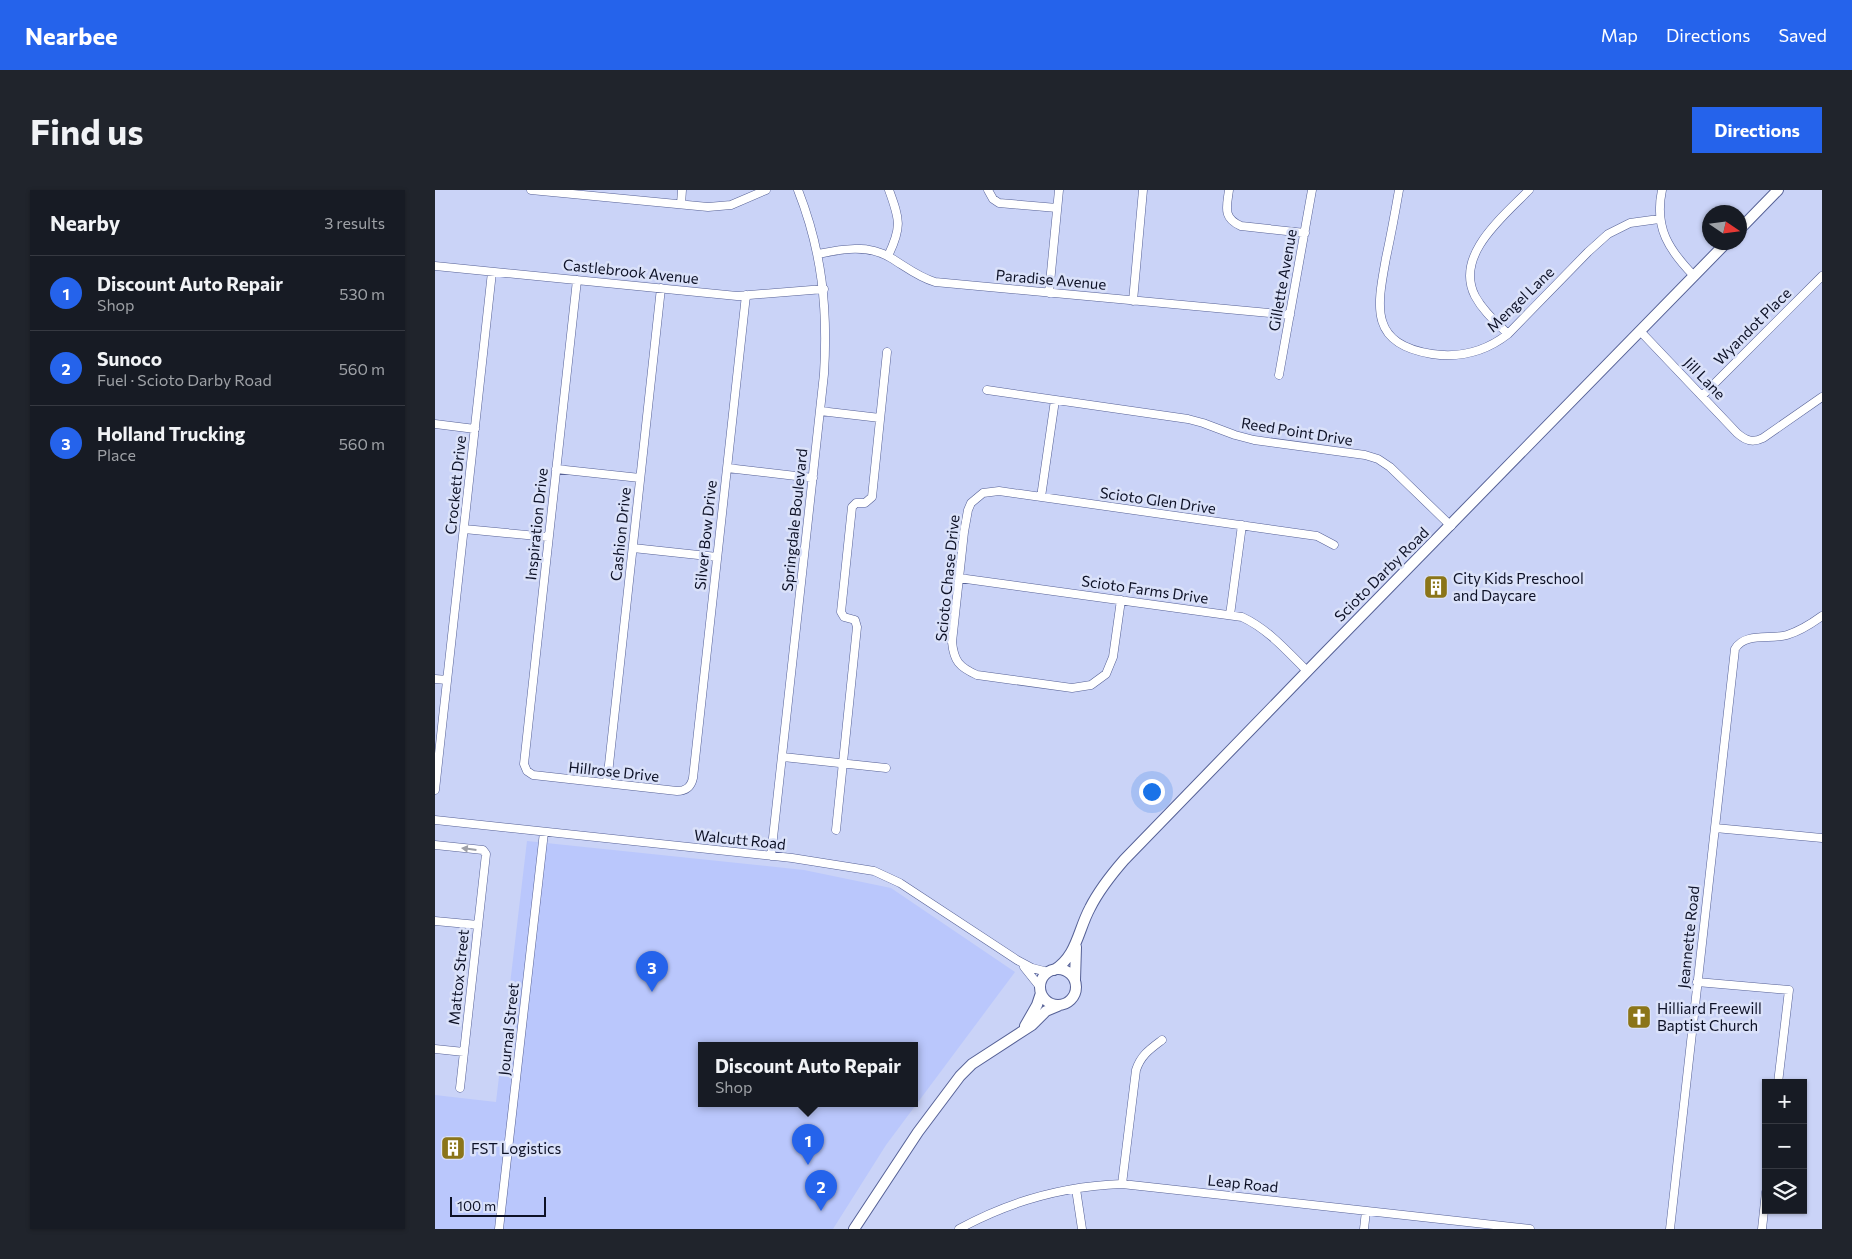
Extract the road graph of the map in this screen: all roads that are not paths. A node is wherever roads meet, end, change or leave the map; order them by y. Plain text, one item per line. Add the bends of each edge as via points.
1 (531, 190) edge
2 (682, 190) edge
3 (766, 190) edge
4 (798, 190) edge
5 (889, 190) edge
6 (988, 190) edge
7 (1059, 190) edge
8 (1143, 190) edge
9 (1229, 190) edge
10 (1312, 190) edge
11 (1399, 190) edge
12 (1529, 190) edge
13 (1662, 190) edge
14 (1778, 190) edge
15 (681, 204) junction
16 (1057, 208) junction
17 (1659, 219) junction
18 (1747, 222) edge
19 (1305, 233) junction
20 (1719, 250) edge
21 (818, 254) junction
22 (888, 256) junction
23 (435, 266) edge
24 (492, 272) junction
25 (1694, 276) junction
26 (1822, 276) edge
27 (577, 280) junction
28 (661, 288) junction
29 (824, 289) junction
30 (1049, 293) junction
31 (745, 295) junction
32 (1133, 301) junction
33 (1290, 315) junction
34 (1641, 332) junction
35 (1508, 334) junction
36 (887, 352) dead end
37 (1279, 375) dead end
38 (987, 390) dead end
39 (1702, 396) junction
40 (1822, 397) edge
41 (1055, 400) junction
42 (820, 411) junction
43 (880, 418) junction
44 (435, 424) edge
45 (475, 429) junction
46 (727, 468) junction
47 (556, 469) junction
48 (640, 478) junction
49 (813, 478) junction
50 (977, 497) joint
51 (1041, 498) junction
52 (1242, 525) junction
53 (1451, 526) junction
54 (464, 529) junction
55 (548, 537) junction
56 (1334, 545) dead end
57 (633, 548) junction
58 (717, 557) junction
59 (959, 578) junction
60 (1121, 600) junction
61 (1230, 615) junction
62 (1822, 616) edge
63 (1307, 671) junction
64 (435, 679) edge
65 (447, 680) junction
66 (783, 757) junction
67 (843, 764) junction
68 (436, 766) edge
69 (886, 768) dead end
70 (527, 771) joint
71 (693, 778) joint
72 (607, 783) junction
73 (435, 790) edge
74 (435, 820) edge
75 (1715, 828) junction
76 (836, 830) dead end
77 (544, 832) junction
78 (1822, 838) edge
79 (435, 845) edge
80 (771, 856) junction
81 (435, 921) edge
82 (478, 925) junction
83 (1077, 941) junction
84 (1017, 960) junction
85 (1051, 971) junction
86 (1075, 980) junction
87 (1697, 982) junction
88 (1041, 990) junction
89 (1058, 1006) junction
90 (1022, 1031) junction
91 (1162, 1040) dead end
92 (435, 1049) edge
93 (464, 1052) junction
94 (1778, 1079) edge
95 (460, 1088) dead end
96 (1123, 1184) junction
97 (1076, 1189) junction
98 (1366, 1211) junction
99 (1764, 1214) edge
100 (499, 1229) edge
101 (854, 1229) edge
102 (959, 1229) edge
103 (1082, 1229) edge
104 (1364, 1229) edge
105 (1530, 1229) edge
106 (1670, 1229) edge
107 (1762, 1229) edge

1 - 15 street
2 - 15 street
3 - 15 street via 731,205
4 - 21 street, Springdale Boulevard
5 - 22 street via 899,226
6 - 16 street via 999,203
7 - 16 street
8 - 32 street
9 - 19 street via 1228,216 1233,222 1241,226
10 - 19 street, Gillette Avenue
11 - 35 street, Mengel Lane via 1379,300 1381,318 1388,332 1410,349 1445,355 1471,353
12 - 35 street via 1478,246 1471,266 1474,294 1485,312
13 - 17 street
14 - 18 main road
16 - 30 street
17 - 25 street via 1666,240
17 - 35 street, Mengel Lane via 1630,223 1608,234
19 - 33 street, Gillette Avenue
20 - 25 main road, Scioto Darby Road
21 - 22 street, Paradise Avenue via 845,248 866,249
21 - 29 street, Springdale Boulevard
22 - 30 street, Paradise Avenue via 922,278 935,282
23 - 24 street, Castlebrook Avenue
24 - 27 street, Castlebrook Avenue
24 - 45 street, Crockett Drive
25 - 34 main road, Scioto Darby Road
26 - 39 street, Wyandot Place
27 - 28 street, Castlebrook Avenue
27 - 47 street, Inspiration Drive
28 - 31 street, Castlebrook Avenue
28 - 48 street, Cashion Drive
29 - 31 street, Castlebrook Avenue
29 - 42 street, Springdale Boulevard via 826,334
30 - 32 street, Paradise Avenue
31 - 46 street, Silver Bow Drive
32 - 33 street, Paradise Avenue
33 - 37 street, Gillette Avenue
34 - 39 street, Jill Lane
34 - 53 main road, Scioto Darby Road
36 - 43 street
38 - 41 street, Reed Point Drive
39 - 40 street, Jill Lane via 1743,439 1750,441 1763,438
41 - 51 street
41 - 53 street, Reed Point Drive via 1189,419 1254,440 1378,459
42 - 43 street
42 - 49 street, Springdale Boulevard
43 - 67 street via 872,497 851,507 841,612 844,617 855,620 857,627
44 - 45 street
45 - 54 street, Crockett Drive
46 - 49 street
46 - 58 street, Silver Bow Drive
47 - 48 street
47 - 55 street, Inspiration Drive
48 - 57 street, Cashion Drive
49 - 66 street, Springdale Boulevard
50 - 51 street, Scioto Glen Drive via 994,491
50 - 59 street, Scioto Chase Drive via 968,510
51 - 52 street, Scioto Glen Drive
52 - 56 street, Scioto Glen Drive via 1317,536
52 - 61 street
53 - 63 main road, Scioto Darby Road
54 - 55 street
54 - 65 street, Crockett Drive
55 - 70 street, Inspiration Drive via 524,764
57 - 58 street
57 - 72 street, Cashion Drive
58 - 71 street, Silver Bow Drive
59 - 60 street, Scioto Farms Drive
59 - 60 street, Scioto Chase Drive via 952,642 958,664 977,674 1072,688 1091,685 1106,674 1113,657
60 - 61 street, Scioto Farms Drive
61 - 63 street, Scioto Farms Drive via 1248,620 1267,632
62 - 75 street, Jeannette Road via 1788,635 1746,639 1735,649
63 - 83 main road, Scioto Darby Road via 1110,876 1090,907
64 - 65 street
65 - 68 street, Crockett Drive
66 - 67 street
66 - 80 street, Springdale Boulevard
67 - 69 street
67 - 76 street
68 - 73 street, Crockett Drive
70 - 72 street, Hillrose Drive via 533,775
71 - 72 street, Hillrose Drive via 692,784 683,791
74 - 77 street, Walcutt Road
75 - 78 street
75 - 87 street, Jeannette Road
77 - 80 street, Walcutt Road
77 - 100 street, Journal Street
82 -> 79 street, Mattox Street via 486,854 483,850
80 - 84 street, Walcutt Road via 874,871 888,876
81 - 82 street
82 - 93 street, Mattox Street
83 - 85 main road, Scioto Darby Road via 1064,964
83 - 86 main road, Scioto Darby Road
84 - 85 street, Walcutt Road via 1032,968
84 - 88 street, Walcutt Road
85 - 86 main road via 1066,971
85 - 88 main road via 1044,976
86 - 89 main road via 1073,998
87 - 94 street via 1789,990
87 - 106 street, Jeannette Road
88 - 89 main road via 1047,1002
88 - 90 main road via 1037,1005
89 - 90 main road via 1046,1011
90 - 101 main road via 979,1059 960,1076 918,1132
91 - 96 street via 1140,1059 1136,1070
92 - 93 street
93 - 95 street, Mattox Street
96 - 97 street, Leap Road
96 - 98 street, Leap Road
97 - 102 street, Leap Road via 1035,1196
97 - 103 street
98 - 104 street
98 - 105 street, Leap Road
99 - 107 street

